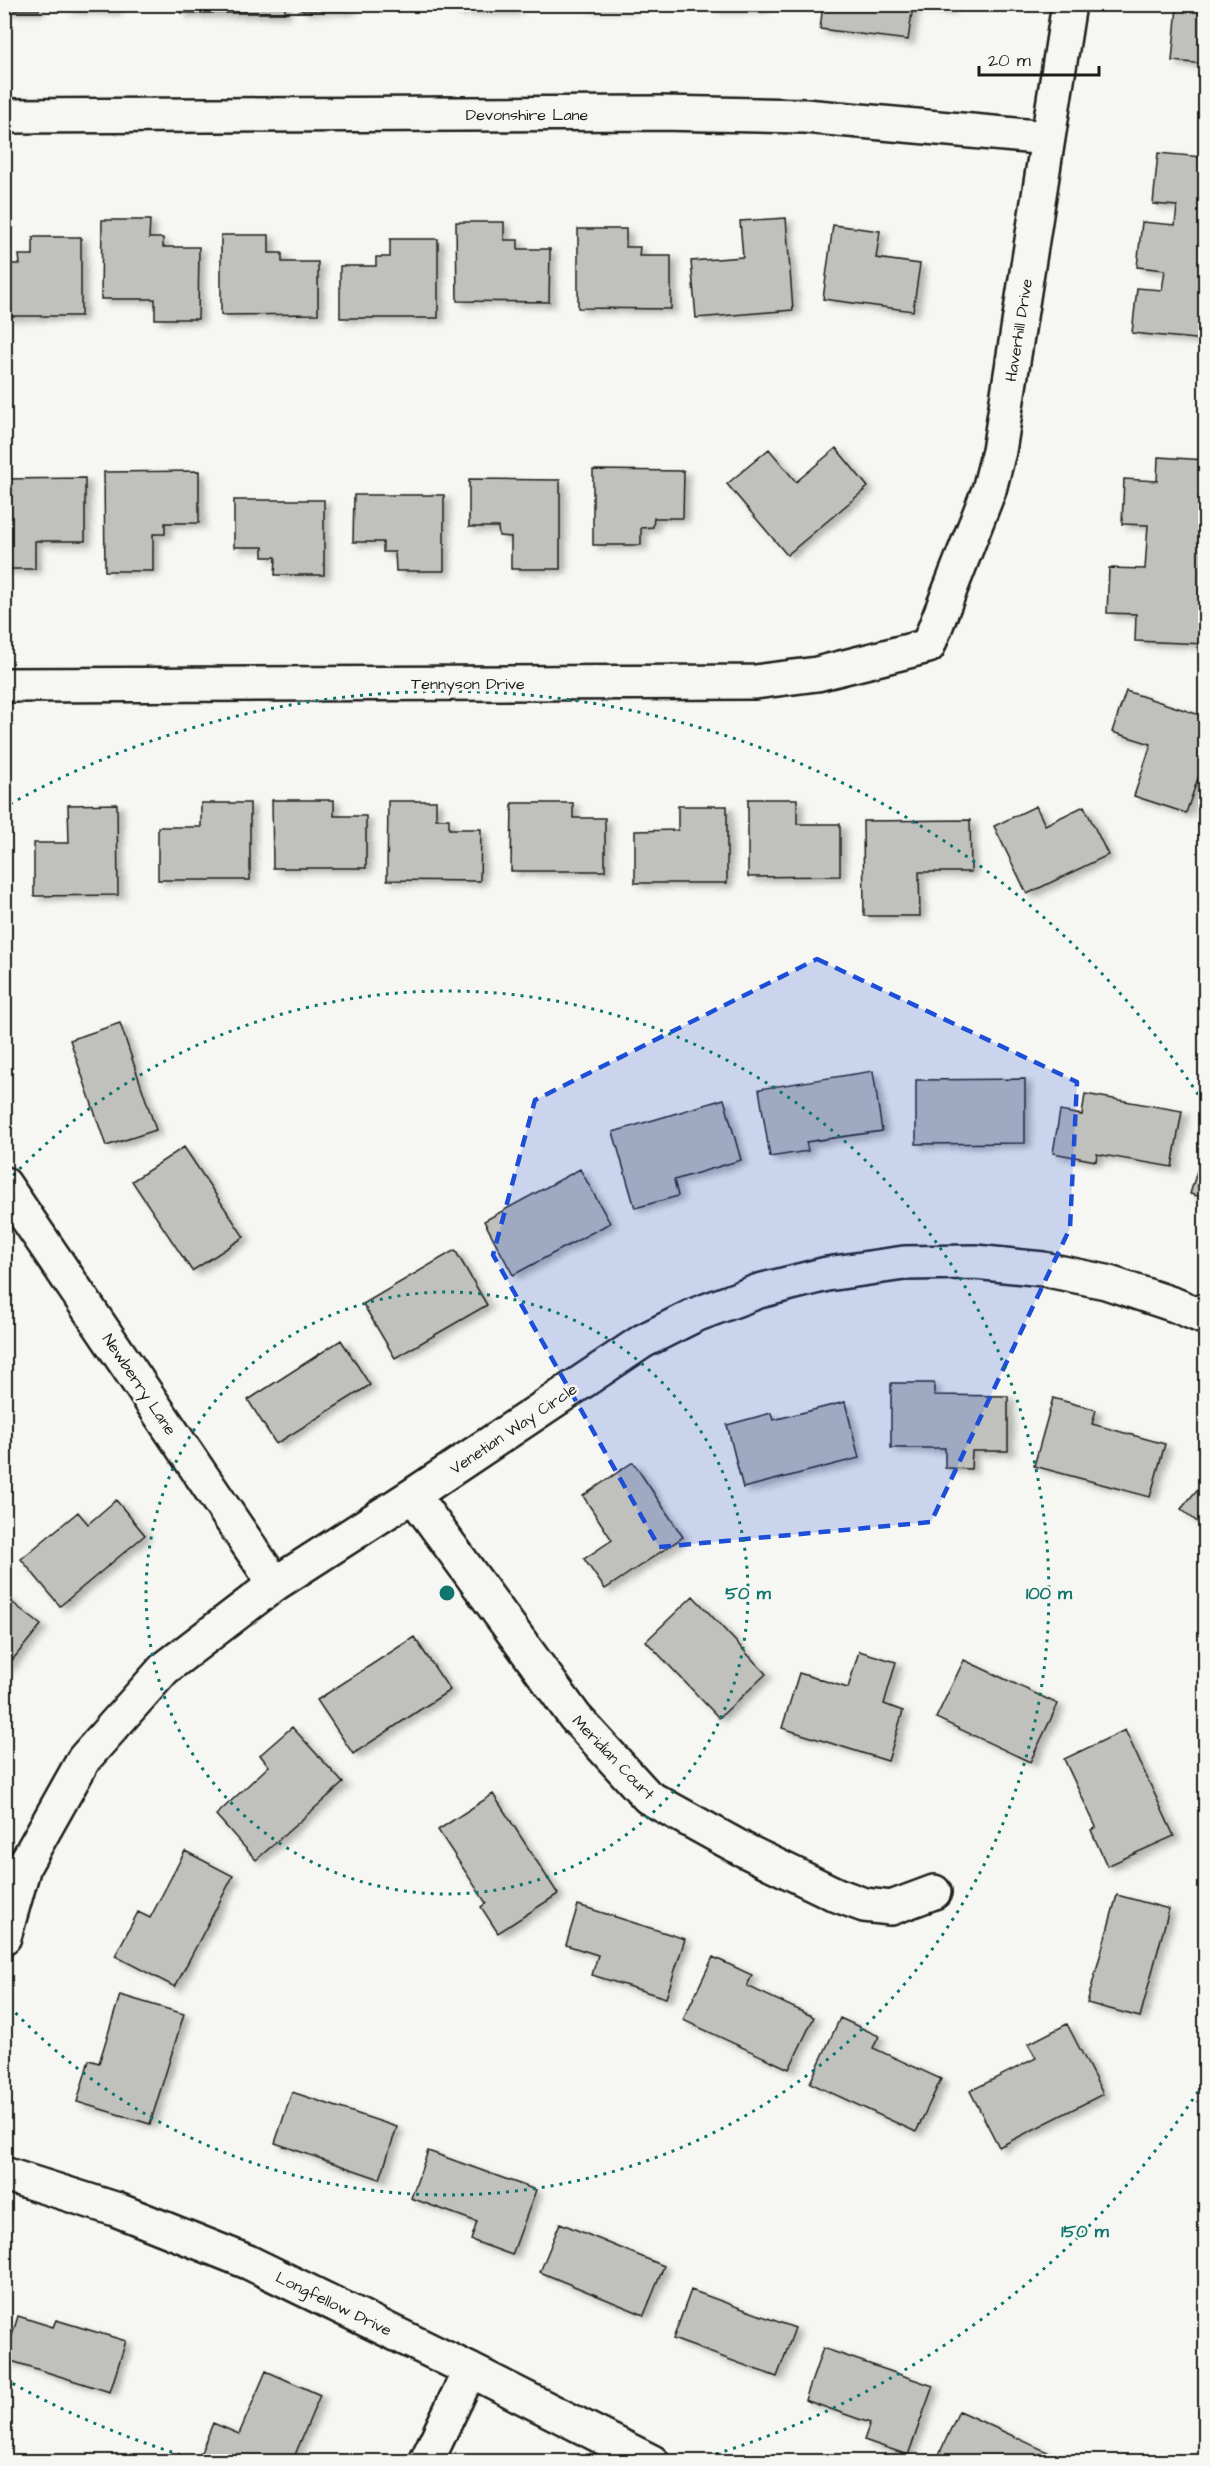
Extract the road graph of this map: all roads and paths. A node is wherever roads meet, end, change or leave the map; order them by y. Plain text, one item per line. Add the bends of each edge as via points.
1 (1069, 4) edge
2 (4, 116) edge
3 (1048, 138) junction
4 (928, 646) joint
5 (4, 685) edge
6 (4, 1184) edge
7 (1206, 1318) edge
8 (413, 1495) junction
9 (275, 1584) junction
10 (934, 1892) dead end
11 (4, 1936) edge
12 (4, 2174) edge
13 (470, 2370) junction
14 (426, 2462) edge
15 (652, 2462) edge

1 - 3 street, Haverhill Drive
2 - 3 street, Devonshire Lane via 805,116
3 - 4 street, Haverhill Drive via 999,451 989,490
4 - 5 street, Tennyson Drive via 817,674 754,682
6 - 9 street, Newberry Lane
7 - 8 street, Venetian Way Circle via 1106,1282 1044,1269 975,1262 904,1263 827,1274 759,1291 695,1315 643,1341
8 - 9 street, Venetian Way Circle
8 - 10 street, Meridian Court via 575,1717 648,1797 753,1854 864,1905 891,1908
9 - 11 street, Venetian Way Circle via 164,1669 84,1759 24,1866
12 - 13 street, Longfellow Drive via 115,2209 248,2262
13 - 14 street
13 - 15 street, Longfellow Drive

